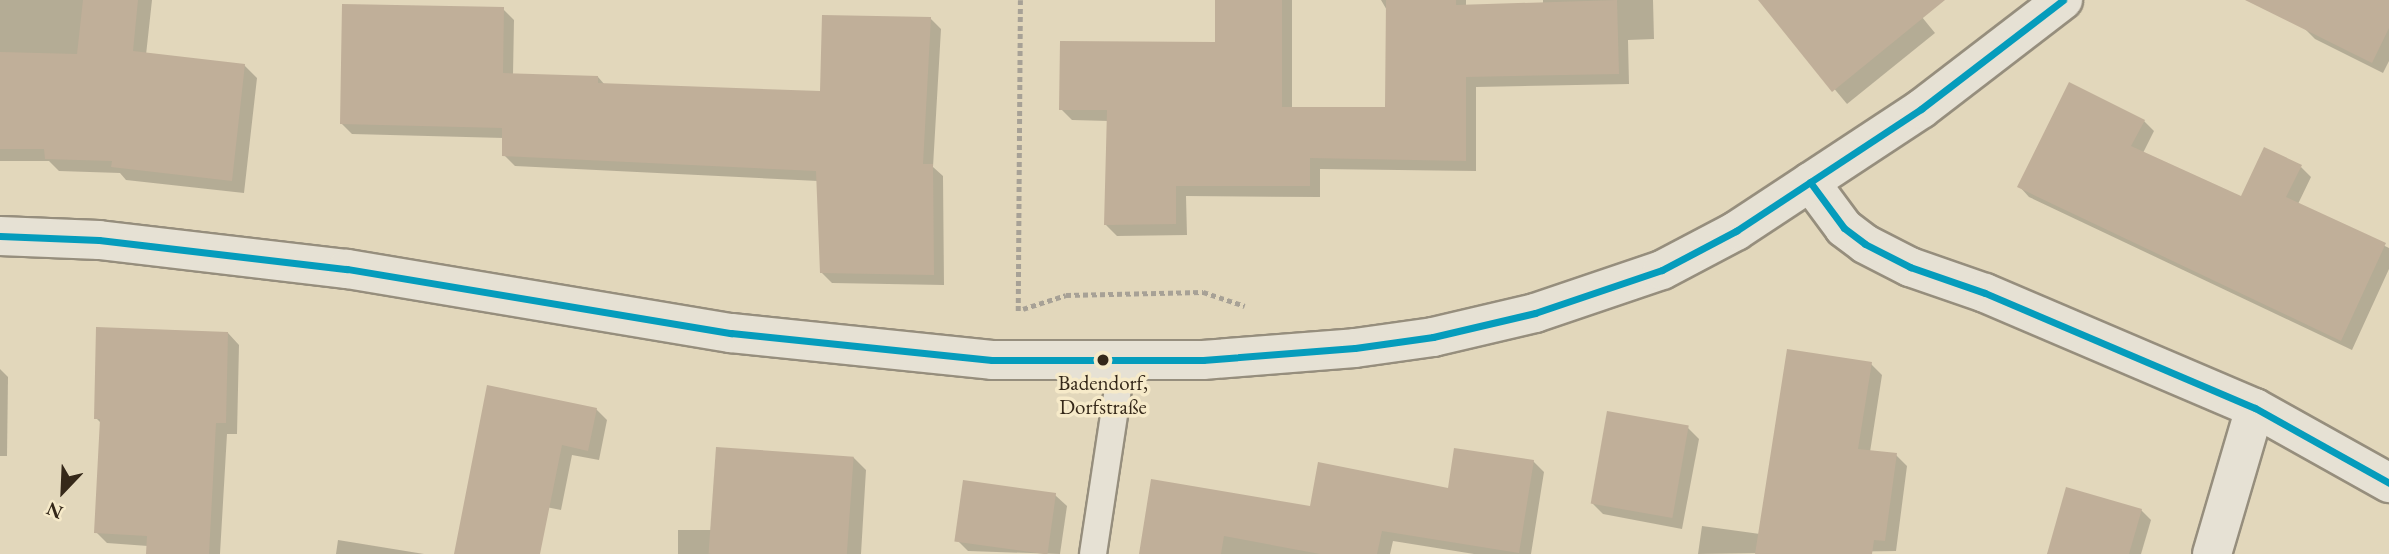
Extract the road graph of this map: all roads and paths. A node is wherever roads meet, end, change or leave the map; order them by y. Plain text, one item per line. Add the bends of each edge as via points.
1 (1020, 0) edge
2 (2063, 0) edge
3 (1810, 182) junction
4 (0, 236) edge
5 (1258, 310) dead end
6 (1018, 311) junction
7 (1006, 313) dead end
8 (1018, 361) junction
9 (1122, 362) junction
10 (2255, 408) junction
11 (2389, 483) edge
12 (1093, 554) edge
13 (2212, 554) edge

1 - 6 path
2 - 3 main road via 1921,109
3 - 9 main road via 1736,231 1662,270 1535,313 1433,337 1355,348
3 - 10 main road via 1844,228 1910,267 1985,293
4 - 8 main road via 99,240 335,267 731,333
5 - 6 path via 1203,292 1066,295
6 - 7 path
6 - 8 path
8 - 9 main road
9 - 12 lane
10 - 11 main road
10 - 13 main road

